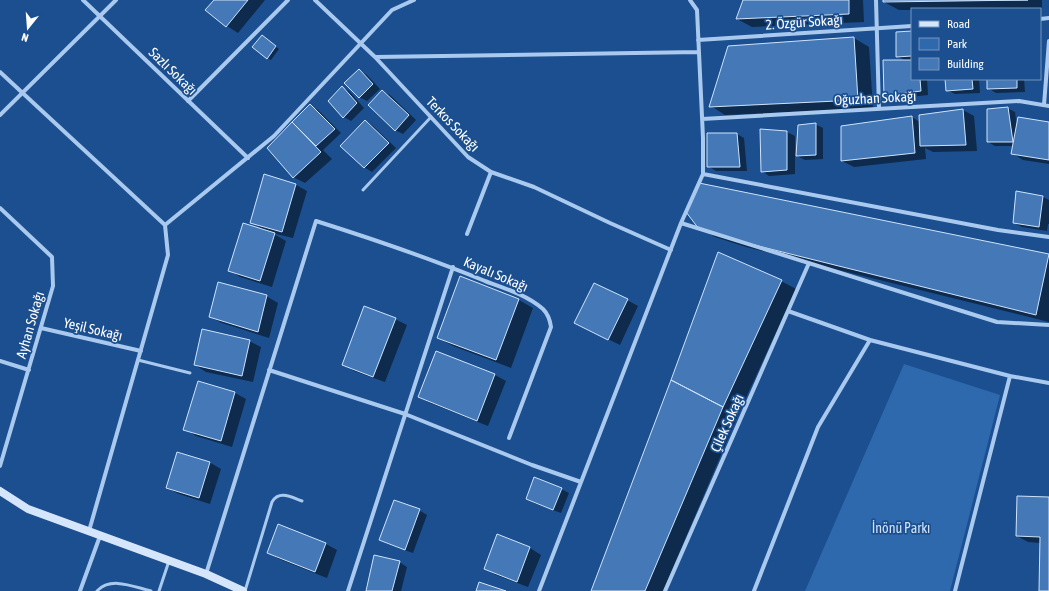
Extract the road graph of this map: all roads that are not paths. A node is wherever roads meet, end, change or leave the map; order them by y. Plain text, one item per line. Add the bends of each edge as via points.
1 (83, 0) edge
2 (116, 0) edge
3 (288, 0) edge
4 (315, 0) edge
5 (414, 0) edge
6 (690, 0) edge
7 (876, 0) edge
8 (100, 16) junction
9 (911, 26) edge
10 (877, 28) junction
11 (698, 40) junction
12 (1049, 41) edge
13 (360, 43) junction
14 (699, 52) junction
15 (375, 57) junction
16 (0, 72) edge
17 (22, 92) junction
18 (188, 100) junction
19 (1047, 105) edge
20 (879, 109) junction
21 (0, 115) edge
22 (431, 117) junction
23 (702, 119) junction
24 (248, 158) junction
25 (491, 172) junction
26 (703, 174) junction
27 (362, 190) dead end
28 (0, 208) edge
29 (681, 223) junction
30 (165, 225) junction
31 (468, 234) dead end
32 (1049, 237) edge
33 (671, 250) junction
34 (809, 263) junction
35 (453, 268) junction
36 (788, 311) junction
37 (1049, 325) edge
38 (41, 328) junction
39 (870, 340) junction
40 (141, 351) junction
41 (138, 360) junction
42 (0, 361) edge
43 (28, 370) junction
44 (269, 370) junction
45 (190, 373) dead end
46 (1010, 376) junction
47 (1049, 383) edge
48 (405, 414) junction
49 (509, 438) dead end
50 (0, 466) edge
51 (581, 482) junction
52 (0, 491) edge
53 (302, 501) dead end
54 (89, 531) junction
55 (100, 536) junction
56 (169, 561) junction
57 (206, 574) junction
58 (138, 590) edge
59 (80, 591) edge
60 (97, 591) edge
61 (151, 591) edge
62 (159, 591) edge
63 (244, 591) edge
64 (348, 591) edge
65 (539, 591) edge
66 (665, 591) edge
67 (754, 591) edge
68 (955, 591) edge

1 - 8 street, Sazlı Sokağı
2 - 8 street
3 - 18 street
4 - 13 street, Terkos Sokağı
5 - 13 street via 392,10
6 - 11 street via 697,10
7 - 10 street
8 - 17 street
8 - 18 street, Sazlı Sokağı
9 - 10 street, 2. Özgür Sokağı
10 - 11 street, 2. Özgür Sokağı
10 - 20 street
11 - 14 street
12 - 19 street
13 - 15 street, Terkos Sokağı
13 - 24 street via 274,136
14 - 15 street
14 - 23 street
15 - 22 street, Terkos Sokağı
16 - 17 street
17 - 21 street
17 - 30 street
18 - 24 street, Sazlı Sokağı
19 - 20 street, Oğuzhan Sokağı via 1019,101
20 - 23 street, Oğuzhan Sokağı
22 - 25 street, Terkos Sokağı via 468,157
22 - 27 lane
23 - 26 street
24 - 30 street
25 - 31 street, Kayalı Sokağı
25 - 33 street, Terkos Sokağı via 534,187
26 - 29 street
26 - 32 street via 998,230
28 - 38 street, Ayhan Sokağı via 52,257 53,286
29 - 33 street
29 - 34 street
30 - 40 street via 168,255
33 - 51 street
34 - 36 street, Çilek Sokağı
34 - 37 street via 997,322
35 - 44 street via 316,220
35 - 48 street, Kayalı Sokağı
35 - 49 street, Kayalı Sokağı via 519,295 544,309 552,328
36 - 39 street
36 - 66 street, Çilek Sokağı
38 - 40 street, Yeşil Sokağı
38 - 43 street, Ayhan Sokağı
39 - 46 street
39 - 67 street via 818,427
40 - 41 street
41 - 45 lane
41 - 54 street
42 - 43 street
43 - 50 street, Ayhan Sokağı
44 - 48 street
44 - 57 street
46 - 47 street
46 - 68 street
48 - 51 street
48 - 64 street, Kayalı Sokağı
51 - 65 street
52 - 54 street via 28,509
53 - 63 lane via 282,495 272,502
54 - 55 street
55 - 56 street
55 - 59 street
56 - 57 street
56 - 62 lane
57 - 63 street
58 - 60 lane via 111,583
58 - 61 lane

